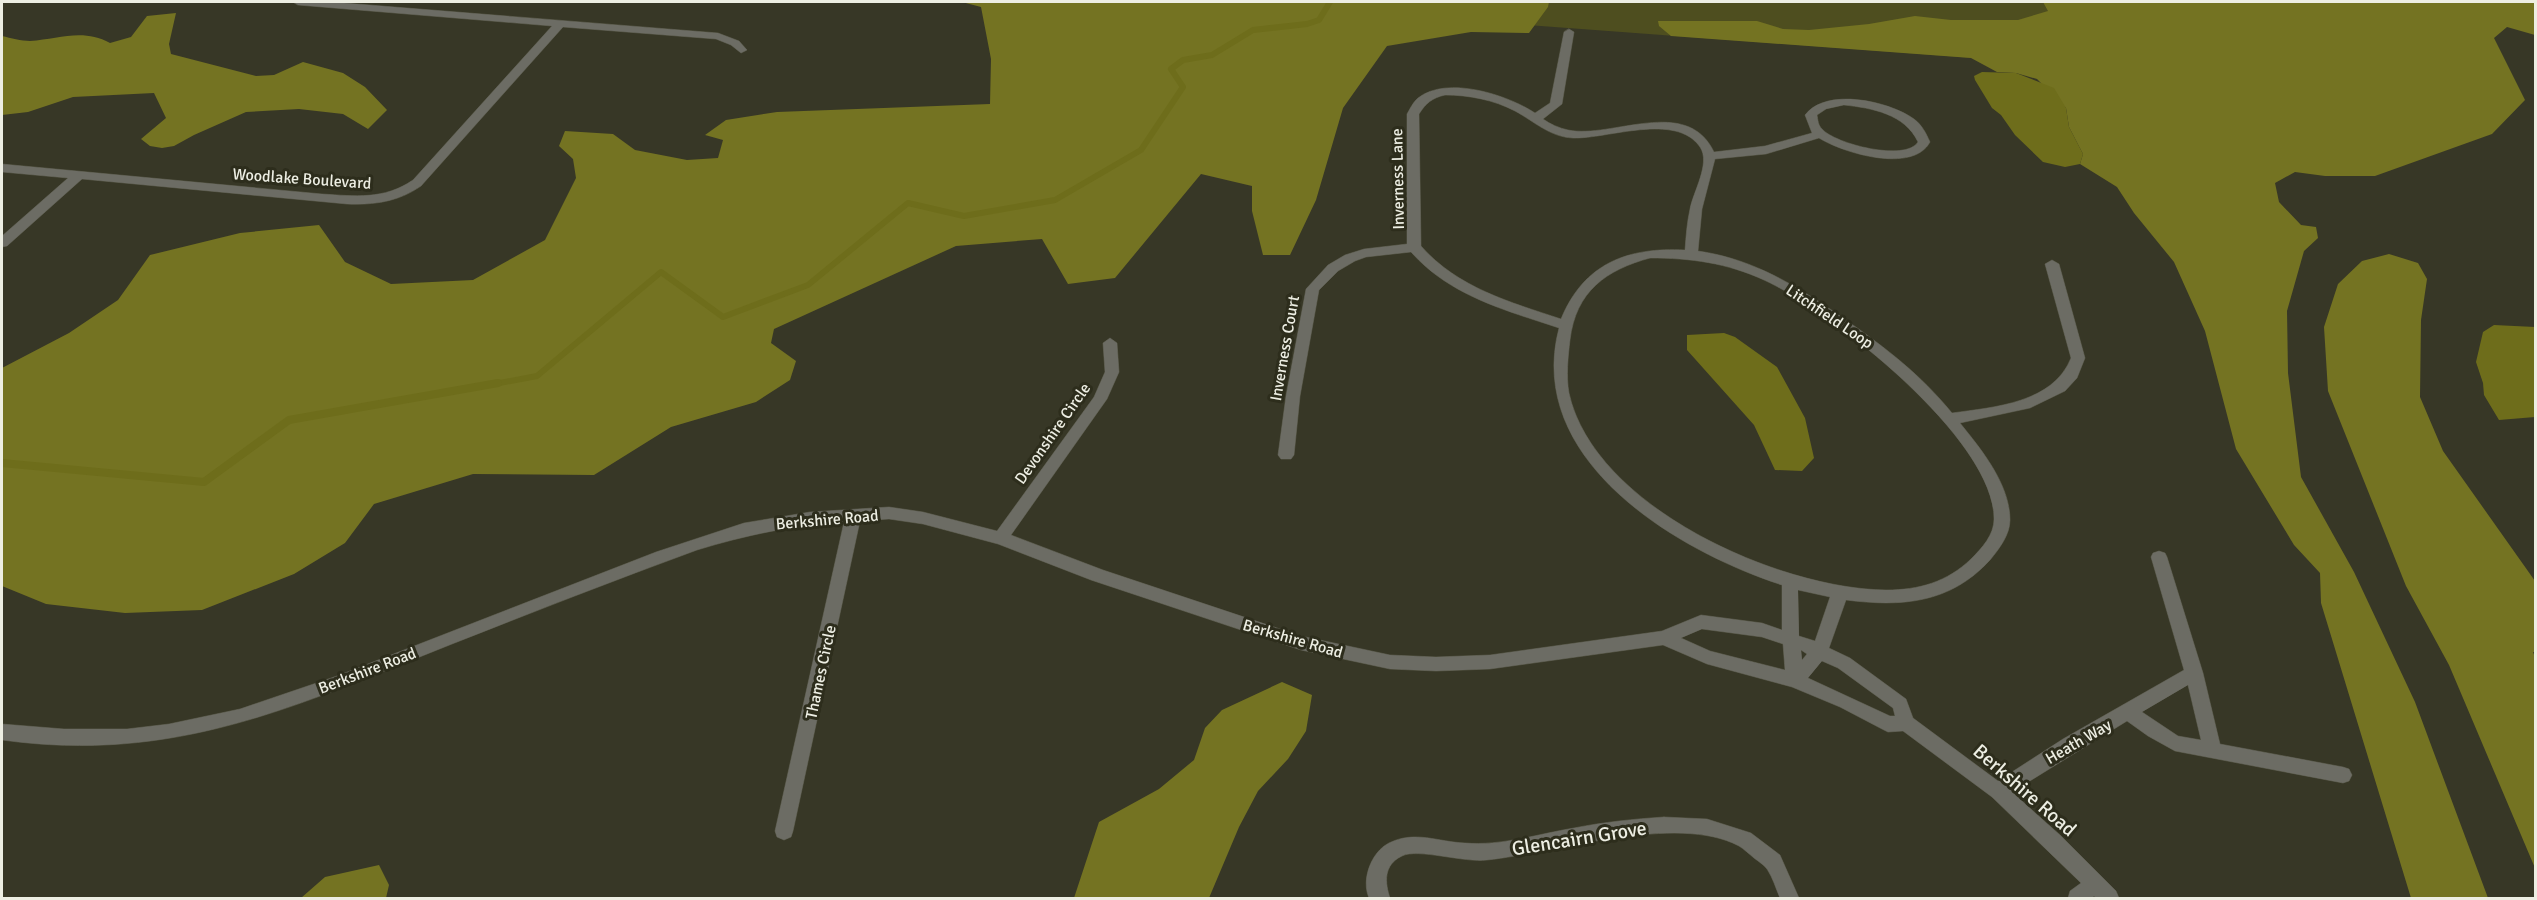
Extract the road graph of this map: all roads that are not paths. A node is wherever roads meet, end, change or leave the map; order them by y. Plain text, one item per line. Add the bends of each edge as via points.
1 (298, 2) edge
2 (561, 22) junction
3 (1569, 32) dead end
4 (741, 50) dead end
5 (1536, 118) junction
6 (1820, 134) junction
7 (1709, 156) junction
8 (2, 168) edge
9 (78, 176) junction
10 (2, 243) edge
11 (1414, 247) junction
12 (1691, 254) junction
13 (2052, 264) dead end
14 (1566, 325) junction
15 (1110, 342) dead end
16 (1948, 419) junction
17 (1286, 455) dead end
18 (854, 514) junction
19 (1001, 538) junction
20 (2159, 557) dead end
21 (1790, 582) junction
22 (1840, 592) junction
23 (1664, 638) junction
24 (1791, 639) junction
25 (1820, 651) junction
26 (2194, 673) junction
27 (1795, 680) junction
28 (2129, 712) junction
29 (1906, 723) junction
30 (2, 732) edge
31 (2213, 752) junction
32 (2343, 775) dead end
33 (1998, 791) junction
34 (784, 831) dead end
35 (2095, 884) junction
36 (1382, 898) edge
37 (1790, 898) edge
38 (2077, 898) edge
39 (2109, 898) edge

1 - 2 street
2 - 4 street via 718,36
2 - 9 street, Woodlake Boulevard via 417,183 389,198 322,198
3 - 5 street via 1560,94 1556,104
5 - 7 street, Inverness Lane via 1549,128 1567,133 1671,127 1695,136
5 - 11 street, Inverness Lane via 1500,101 1464,92 1435,93 1416,104 1412,143
6 - 6 street via 1884,156 1915,153 1924,141 1909,121 1872,107 1844,102 1815,110 1813,123
6 - 7 street via 1766,150
7 - 12 street via 1696,209
8 - 9 street, Woodlake Boulevard
9 - 10 street
11 - 14 street, Inverness Lane via 1424,260 1460,286
11 - 17 street, Inverness Court via 1350,258 1333,268 1313,289
12 - 14 street, Litchfield Loop via 1650,254 1606,268 1584,290
12 - 16 street, Litchfield Loop via 1778,281 1802,295 1881,351 1910,376
13 - 16 street via 2078,358 2076,370 2069,380 2031,403
14 - 21 street, Litchfield Loop via 1562,394 1579,436 1611,477 1674,529 1720,554
15 - 19 street, Devonshire Circle via 1112,372 1100,399
16 - 22 street, Litchfield Loop via 1980,460 2001,503 2002,520 1995,544 1971,570 1932,591 1896,596
18 - 19 street, Berkshire Road via 889,513 923,518
18 - 30 street, Berkshire Road via 744,529 693,545 335,683 231,718 168,732 113,738 53,738
18 - 34 street, Thames Circle
19 - 23 street, Berkshire Road via 1301,644 1390,662 1490,662
20 - 26 street
21 - 22 street, Litchfield Loop
21 - 24 street
22 - 25 street
23 - 24 street, Berkshire Road via 1701,622 1762,630
23 - 27 street, Berkshire Road via 1707,657
24 - 25 street, Berkshire Road
24 - 27 street
25 - 27 street
25 - 29 street, Berkshire Road via 1844,663 1900,705
26 - 28 street, Heath Way
26 - 31 street
27 - 29 street, Berkshire Road via 1888,724
28 - 31 street, Heath Way via 2175,743
28 - 33 street, Heath Way
29 - 33 street, Berkshire Road
31 - 32 street, Heath Way
33 - 35 street, Berkshire Road
35 - 38 street
35 - 39 street, Berkshire Road
36 - 37 street, Glencairn Grove via 1377,894 1376,873 1394,849 1415,844 1462,852 1496,851 1646,825 1680,825 1742,837 1779,871

